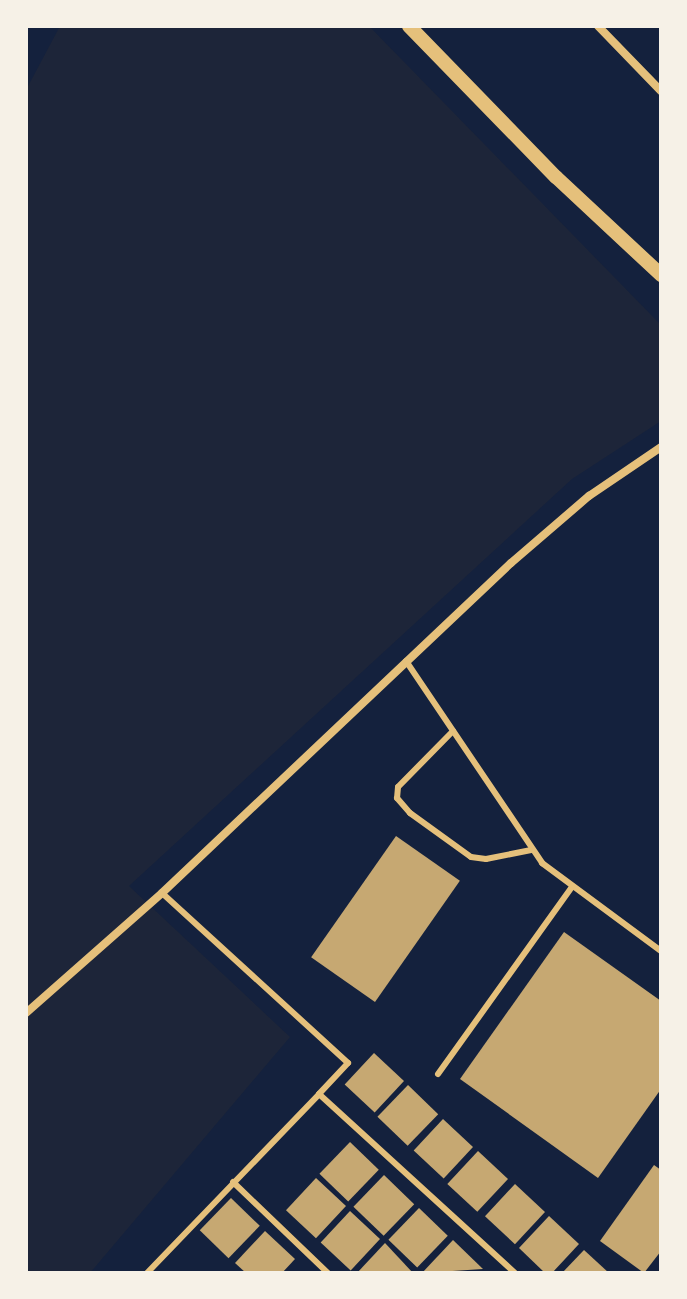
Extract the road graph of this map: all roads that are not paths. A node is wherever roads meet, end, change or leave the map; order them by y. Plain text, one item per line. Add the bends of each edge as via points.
1 (409, 26) edge
2 (598, 26) edge
3 (661, 91) edge
4 (661, 275) edge
5 (661, 447) edge
6 (406, 661) junction
7 (453, 731) junction
8 (531, 850) junction
9 (572, 887) junction
10 (162, 893) junction
11 (661, 951) edge
12 (26, 1013) edge
13 (438, 1074) dead end
14 (319, 1094) junction
15 (233, 1182) junction
16 (147, 1273) edge
17 (328, 1273) edge
18 (515, 1273) edge

1 - 4 street
2 - 3 street
5 - 6 street via 589,496
6 - 7 lane
6 - 10 street
7 - 8 lane
7 - 8 lane via 398,787 397,798 471,857
8 - 9 lane via 547,870
9 - 11 lane
9 - 13 lane
10 - 12 street
10 - 14 lane via 348,1063
14 - 15 lane
14 - 18 lane
15 - 16 lane
15 - 17 lane

